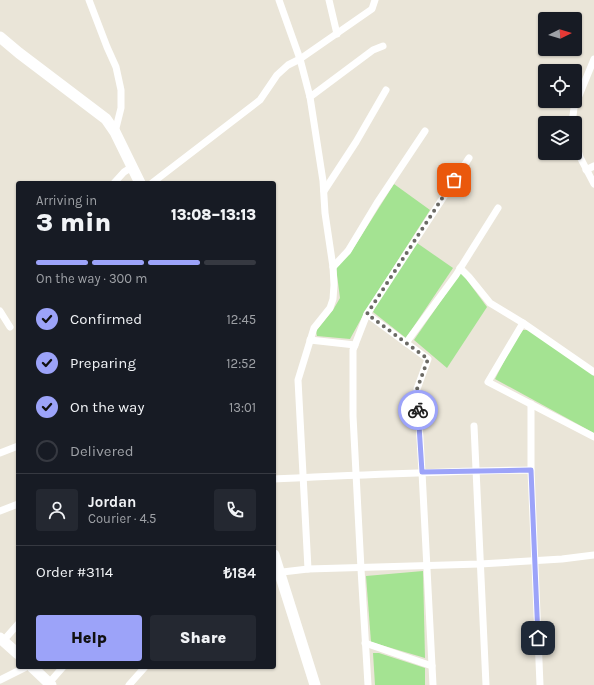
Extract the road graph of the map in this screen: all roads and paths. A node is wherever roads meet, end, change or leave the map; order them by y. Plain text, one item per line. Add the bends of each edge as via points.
1 (89, 0) edge
2 (279, 0) edge
3 (329, 0) edge
4 (375, 0) edge
5 (336, 34) junction
6 (0, 37) edge
7 (383, 46) dead end
8 (300, 59) junction
9 (594, 59) edge
10 (386, 90) dead end
11 (310, 97) junction
12 (573, 116) edge
13 (425, 131) dead end
14 (115, 132) junction
15 (469, 158) dead end
16 (582, 160) edge
17 (132, 166) junction
18 (594, 166) edge
19 (586, 170) junction
20 (116, 181) edge
21 (139, 181) edge
22 (155, 181) edge
23 (594, 184) edge
24 (324, 191) junction
25 (498, 208) dead end
26 (333, 267) junction
27 (460, 268) junction
28 (0, 311) edge
29 (367, 314) junction
30 (523, 323) junction
31 (10, 327) dead end
32 (310, 340) junction
33 (406, 343) junction
34 (355, 345) junction
35 (594, 372) edge
36 (531, 404) junction
37 (474, 426) dead end
38 (594, 437) edge
39 (16, 447) edge
40 (0, 453) edge
41 (476, 470) junction
42 (531, 470) junction
43 (422, 472) junction
44 (356, 476) junction
45 (304, 478) junction
46 (276, 479) edge
47 (16, 505) edge
48 (0, 511) edge
49 (594, 555) edge
50 (535, 561) junction
51 (480, 564) junction
52 (427, 565) junction
53 (308, 569) junction
54 (360, 569) junction
55 (277, 573) edge
56 (16, 626) edge
57 (2, 639) edge
58 (365, 643) junction
59 (16, 652) edge
60 (432, 666) junction
61 (22, 669) edge
62 (34, 669) edge
63 (62, 669) edge
64 (142, 669) edge
65 (0, 680) edge
66 (50, 684) edge
67 (129, 685) edge
68 (315, 685) edge
69 (368, 685) edge
70 (433, 685) edge
71 (486, 685) edge
72 (540, 685) edge

1 - 14 street via 116,67 122,90
2 - 8 street
3 - 5 street
4 - 5 street via 372,9
5 - 8 street
6 - 14 street via 106,119
7 - 11 street via 373,50
8 - 11 street
8 - 22 street via 277,75 260,100
9 - 12 street
10 - 24 street
11 - 24 street
13 - 26 street via 348,251
14 - 17 street
15 - 29 street
16 - 19 street
17 - 20 street
17 - 21 street
18 - 19 street
19 - 23 street
24 - 26 street
25 - 27 street
26 - 32 street via 333,299 330,308 314,328
27 - 30 street via 490,303
27 - 33 street
28 - 31 street
29 - 33 street
29 - 34 street
30 - 35 street
30 - 36 street via 488,382
32 - 34 street
32 - 45 street via 298,380
33 - 43 street via 428,359 417,389
34 - 44 street via 353,409
36 - 38 street
36 - 42 street
37 - 41 street
39 - 40 street
41 - 42 street
41 - 43 street
41 - 51 street
42 - 50 street
43 - 44 street
43 - 52 street
44 - 45 street
44 - 54 street
45 - 46 street
45 - 53 street
47 - 48 street
49 - 50 street
50 - 51 street
50 - 72 street
51 - 52 street
51 - 71 street
52 - 54 street
52 - 60 street
53 - 54 street
53 - 55 street
54 - 58 street
55 - 68 street
56 - 57 street
57 - 59 street
58 - 60 street
58 - 69 street
60 - 70 street
61 - 65 street
62 - 66 street
63 - 66 street
64 - 67 street

